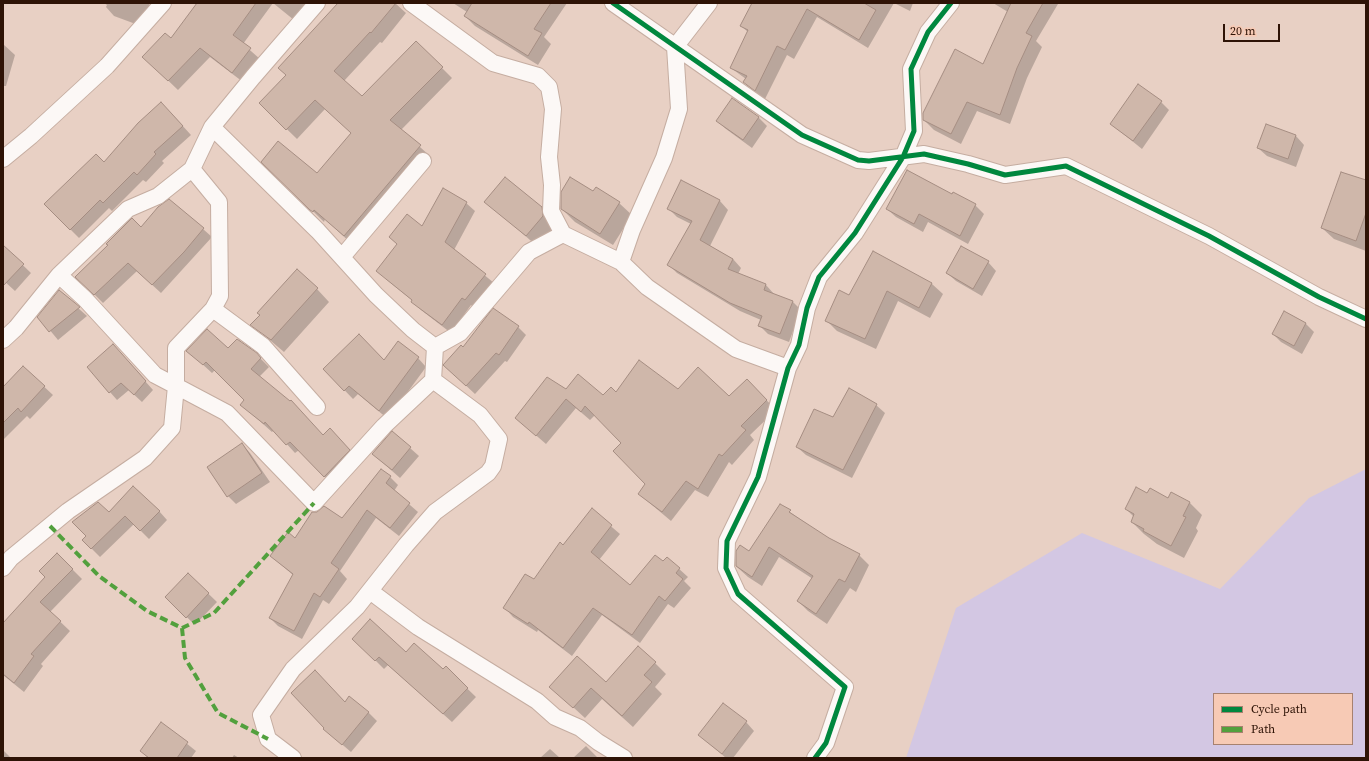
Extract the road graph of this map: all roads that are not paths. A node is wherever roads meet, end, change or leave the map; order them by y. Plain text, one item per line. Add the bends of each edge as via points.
1 (163, 3) edge
2 (317, 3) edge
3 (411, 3) edge
4 (613, 3) edge
5 (709, 3) edge
6 (951, 3) edge
7 (675, 47) junction
8 (212, 128) junction
9 (903, 156) junction
10 (3, 159) edge
11 (423, 161) dead end
12 (192, 169) junction
13 (563, 234) junction
14 (342, 257) junction
15 (621, 262) junction
16 (59, 275) junction
17 (213, 309) junction
18 (1366, 319) edge
19 (3, 340) edge
20 (435, 348) junction
21 (788, 368) junction
22 (433, 380) junction
23 (176, 386) junction
24 (317, 407) dead end
25 (3, 568) edge
26 (370, 591) junction
27 (293, 758) edge
28 (624, 758) edge
29 (815, 758) edge

1 - 10 street via 107,66
2 - 8 street
3 - 13 street via 493,63 538,76 549,88 553,109 548,157 552,184 551,211
4 - 7 street
5 - 7 street
6 - 9 street via 928,32 911,69 914,131
7 - 9 street via 802,135 858,160
7 - 15 street via 679,110 664,158 632,230
8 - 12 street
8 - 14 street via 318,230
9 - 18 street via 924,154 1005,175 1066,166 1209,236 1319,297
9 - 21 street via 855,233 819,277 807,308 799,345
11 - 14 street
12 - 16 street via 158,196 128,209
12 - 17 street via 219,202 220,296
13 - 15 street
13 - 20 street via 529,252 460,333
14 - 20 street via 376,295
15 - 21 street via 647,287 736,349
16 - 19 street via 16,328
16 - 23 street via 156,375
17 - 23 street via 176,348
17 - 24 street via 263,346
20 - 22 street
21 - 29 street via 758,477 727,541 726,568 738,594 845,687 826,743
22 - 23 street via 384,426 314,502 227,413
22 - 26 street via 480,415 499,439 493,466 488,473 435,512
23 - 25 street via 172,428 145,458 68,511 11,558
26 - 27 street via 293,669 261,715 268,740
26 - 28 street via 418,628 537,701 555,717 580,728

